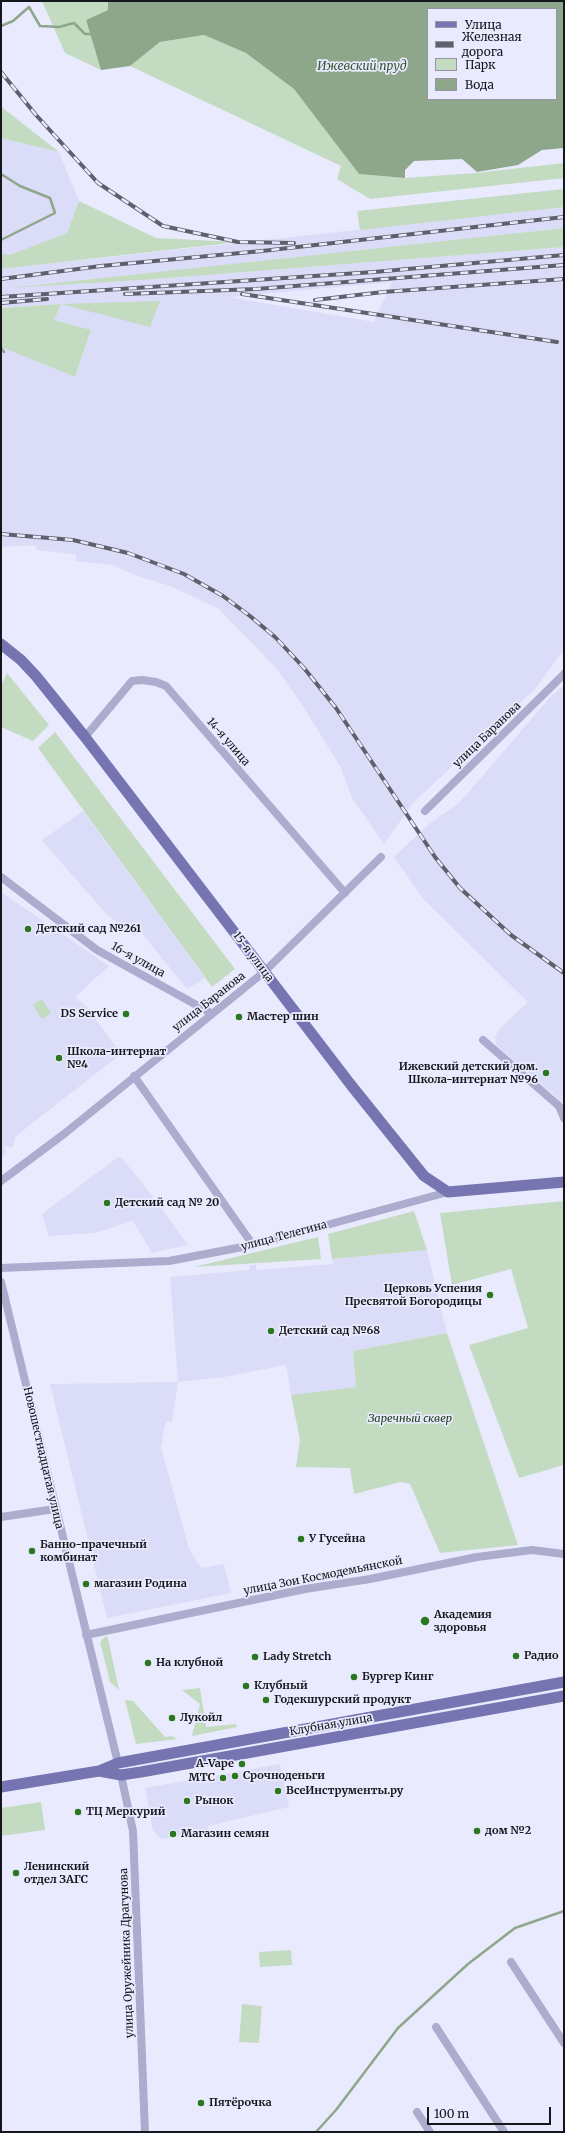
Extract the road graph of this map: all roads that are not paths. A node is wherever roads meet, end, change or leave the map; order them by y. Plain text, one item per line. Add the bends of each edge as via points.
1 (1, 644) edge
2 (564, 674) edge
3 (85, 737) junction
4 (424, 811) dead end
5 (381, 856) dead end
6 (1, 878) edge
7 (345, 893) junction
8 (264, 972) junction
9 (212, 1014) junction
10 (483, 1040) dead end
11 (134, 1076) junction
12 (564, 1118) edge
13 (1, 1181) edge
14 (564, 1182) edge
15 (448, 1192) junction
16 (253, 1245) junction
17 (1, 1268) edge
18 (1, 1282) edge
19 (55, 1509) junction
20 (1, 1517) edge
21 (564, 1554) edge
22 (86, 1635) junction
23 (564, 1682) edge
24 (564, 1696) edge
25 (118, 1763) junction
26 (99, 1772) junction
27 (121, 1775) junction
28 (1, 1787) edge
29 (511, 1962) dead end
30 (436, 2027) dead end
31 (564, 2043) edge
32 (418, 2112) dead end
33 (146, 2132) edge
34 (430, 2132) edge
35 (504, 2132) edge

1 - 3 main road, 15-я улица via 36,676
2 - 4 street, улица Баранова
3 - 7 street, 14-я улица via 132,682 142,680 166,686
3 - 8 main road, 15-я улица
5 - 7 street, улица Баранова
6 - 9 street, 16-я улица via 97,950
7 - 8 street, улица Баранова
8 - 9 street, улица Баранова
8 - 15 main road, 15-я улица via 424,1176
9 - 11 street, улица Баранова
10 - 12 street via 559,1106
11 - 13 street, улица Баранова via 64,1134
11 - 16 street
14 - 15 main road, улица Телегина
15 - 16 street, улица Телегина
16 - 17 street, улица Телегина via 169,1261
18 - 19 street, Новошестнадцатая улица
19 - 20 street
19 - 22 street, Новошестнадцатая улица
21 - 22 street, улица Зои Космодемьянской via 532,1550 477,1557 370,1579 305,1589
22 - 25 street, Новошестнадцатая улица
23 - 25 main road, Клубная улица
24 - 27 main road, Клубная улица
25 - 26 main road, Клубная улица
25 - 27 main road, Новошестнадцатая улица
26 - 27 main road, Клубная улица
26 - 28 main road, Клубная улица
27 - 33 street, улица Оружейника Драгунова via 133,1831
29 - 31 street
30 - 35 street
32 - 34 street

